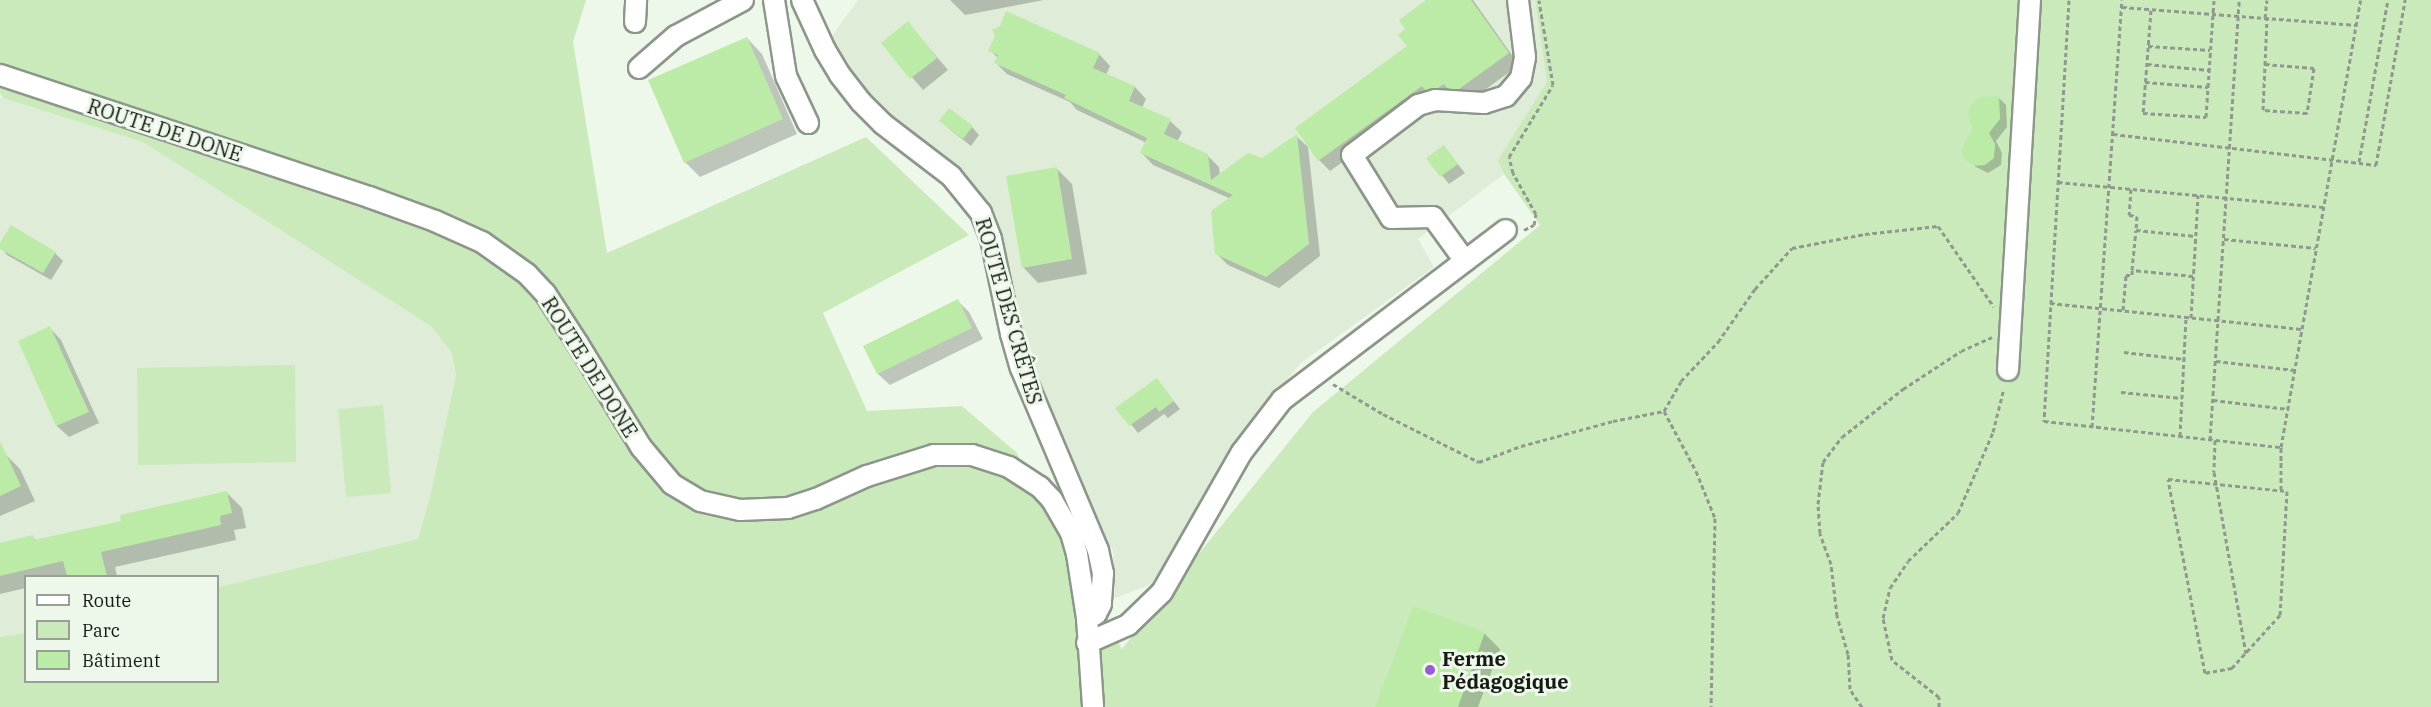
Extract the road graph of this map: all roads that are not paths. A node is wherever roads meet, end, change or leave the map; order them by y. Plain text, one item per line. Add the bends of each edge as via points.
1 (636, 0) edge
2 (743, 0) edge
3 (774, 0) edge
4 (802, 0) edge
5 (1518, 0) edge
6 (2030, 0) edge
7 (635, 22) dead end
8 (639, 68) dead end
9 (0, 75) edge
10 (808, 123) dead end
11 (1506, 230) road end
12 (1465, 261) junction
13 (2008, 370) road end
14 (1087, 618) junction
15 (1087, 643) junction
16 (1093, 707) edge

1 - 7 street
2 - 8 street via 676,36
3 - 10 street via 786,76
4 - 14 street, ROUTE DES CRÊTES via 825,50 861,102 883,124 951,176 981,213 992,239 1021,368 1098,550 1103,573 1101,604 1096,614
5 - 12 street via 1525,57 1521,78 1506,96 1484,104 1435,100 1418,105 1352,154 1391,218 1433,217
6 - 13 street
9 - 14 street, ROUTE DE DONE via 369,197 482,242 527,274 544,293 646,454 672,484 700,501 740,510 788,508 867,476 934,455 972,455 1009,467 1040,487 1061,513 1077,554
11 - 12 street
12 - 15 street via 1282,400 1242,452 1162,592 1128,625
14 - 15 street
15 - 16 street

